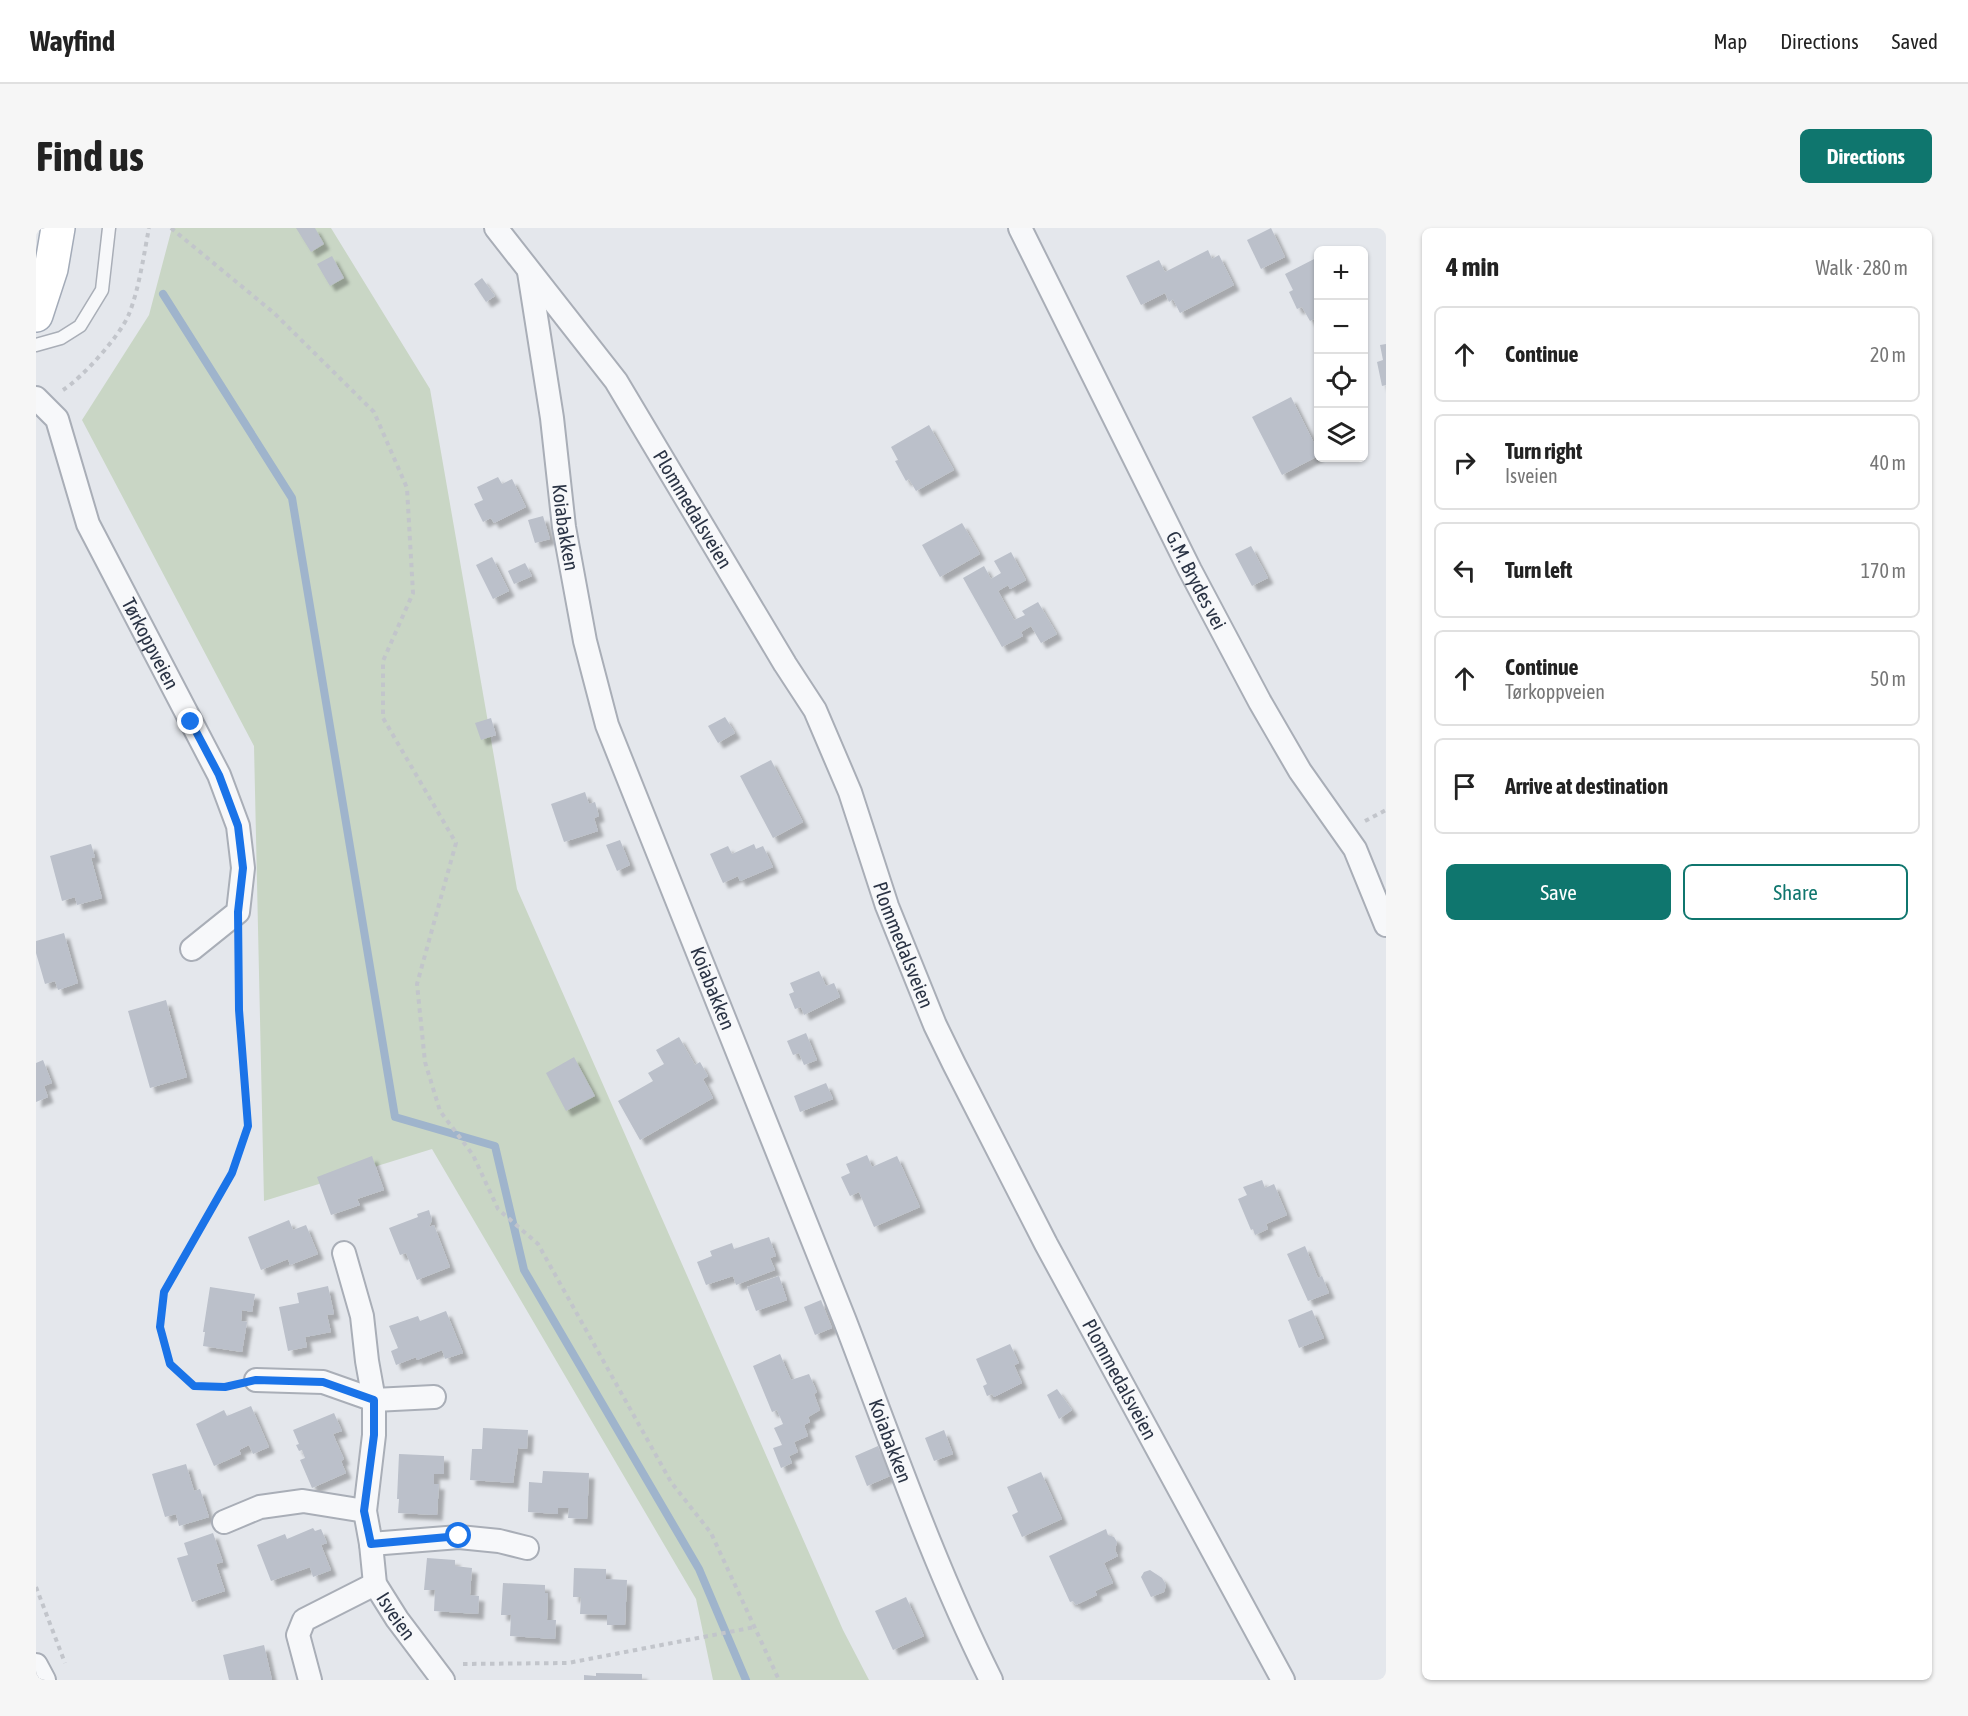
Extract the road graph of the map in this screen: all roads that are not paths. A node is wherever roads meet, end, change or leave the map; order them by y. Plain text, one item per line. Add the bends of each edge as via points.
1 (58, 228) edge
2 (109, 228) edge
3 (496, 228) edge
4 (1020, 228) edge
5 (529, 271) junction
6 (36, 315) edge
7 (36, 345) edge
8 (38, 400) edge
9 (1386, 925) edge
10 (192, 949) dead end
11 (344, 1252) dead end
12 (256, 1380) road end
13 (434, 1397) dead end
14 (374, 1400) junction
15 (364, 1511) junction
16 (224, 1522) dead end
17 (371, 1544) junction
18 (527, 1548) dead end
19 (375, 1584) junction
20 (36, 1665) edge
21 (437, 1672) edge
22 (44, 1680) edge
23 (310, 1680) edge
24 (991, 1680) edge
25 (1283, 1680) edge

1 - 6 main road via 51,269
2 - 7 lane via 102,290 80,326 61,338
3 - 5 street, Plommedalsveien
4 - 9 street, G.M. Brydes vei via 1190,570 1300,771 1355,849
5 - 24 street, Koiabakken via 564,527 585,641 607,725 923,1523
5 - 25 street, Plommedalsveien via 615,381 815,710 850,792 887,906 954,1064 1046,1244
8 - 10 street, Tørkoppveien via 57,419 88,524 219,775 238,826 243,868 238,912
11 - 14 street, Isveien via 362,1316
12 - 14 street via 323,1382
13 - 14 street
14 - 15 street, Isveien via 374,1435
15 - 16 street via 303,1501 260,1507
15 - 17 street, Isveien
17 - 18 street via 459,1536
17 - 19 street, Isveien
19 - 21 street, Isveien
19 - 23 street via 304,1620 298,1635
20 - 22 street

